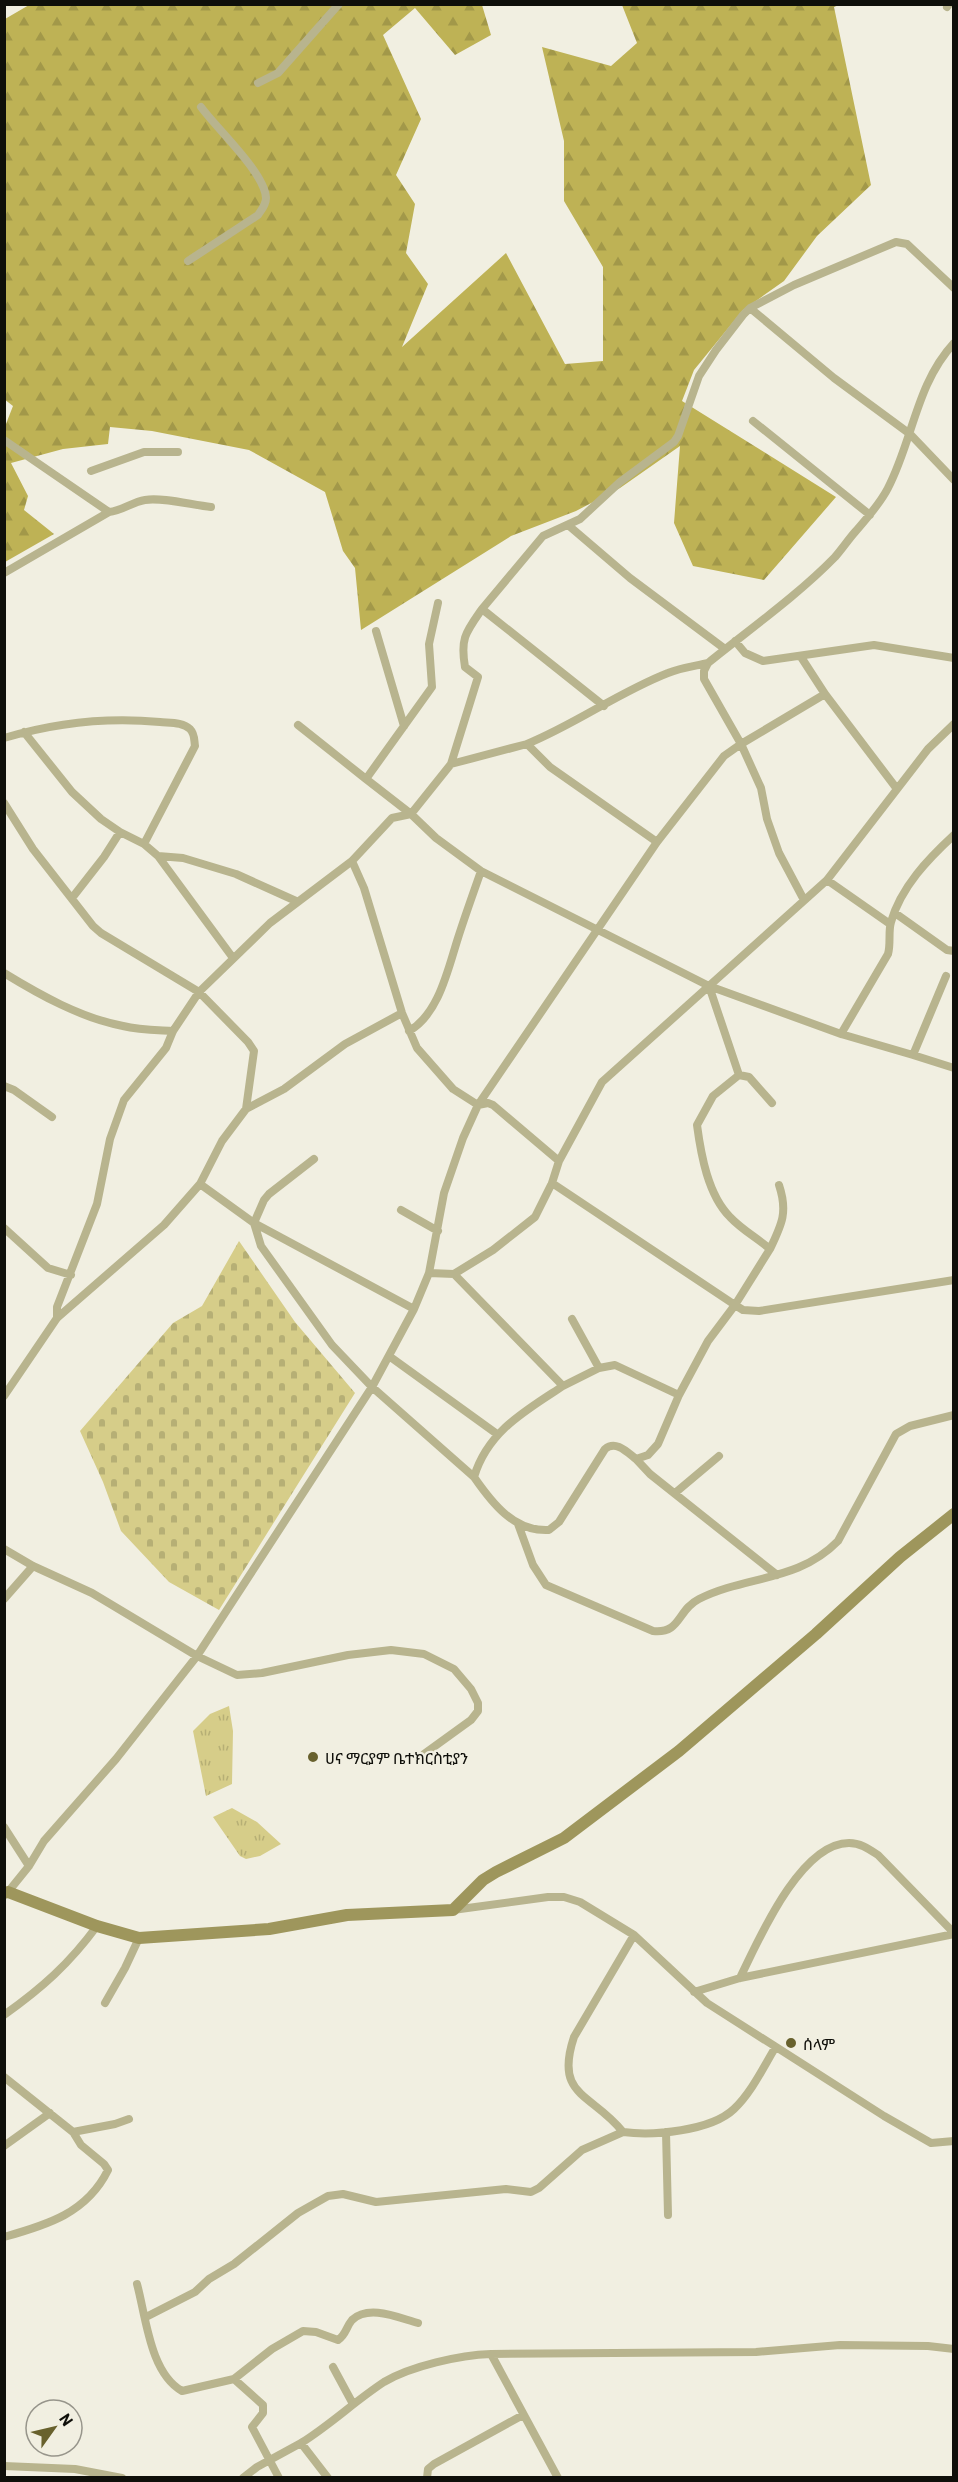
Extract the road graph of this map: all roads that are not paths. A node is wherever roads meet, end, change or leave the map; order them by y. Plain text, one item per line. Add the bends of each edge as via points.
1 (339, 4) edge
2 (258, 83) dead end
3 (201, 107) dead end
4 (188, 261) dead end
5 (954, 288) edge
6 (750, 308) junction
7 (954, 343) edge
8 (753, 421) dead end
9 (910, 434) junction
10 (4, 440) edge
11 (178, 452) dead end
12 (91, 471) dead end
13 (954, 480) edge
14 (211, 507) dead end
15 (109, 512) junction
16 (870, 515) junction
17 (568, 525) junction
18 (4, 573) edge
19 (438, 603) dead end
20 (482, 609) junction
21 (375, 631) dead end
22 (735, 641) junction
23 (725, 649) junction
24 (801, 657) junction
25 (954, 658) edge
26 (708, 663) junction
27 (825, 694) junction
28 (604, 706) junction
29 (954, 724) edge
30 (298, 725) dead end
31 (404, 726) junction
32 (24, 732) junction
33 (4, 738) edge
34 (527, 744) junction
35 (741, 744) junction
36 (451, 764) junction
37 (366, 779) junction
38 (897, 789) junction
39 (4, 803) edge
40 (411, 814) junction
41 (120, 832) junction
42 (954, 835) edge
43 (657, 842) junction
44 (144, 844) junction
45 (944, 844) junction
46 (954, 847) edge
47 (158, 856) junction
48 (352, 861) junction
49 (480, 871) junction
50 (827, 880) junction
51 (72, 898) junction
52 (804, 900) junction
53 (296, 901) junction
54 (895, 914) junction
55 (890, 924) junction
56 (598, 929) junction
57 (954, 951) edge
58 (233, 958) junction
59 (4, 973) edge
60 (946, 976) dead end
61 (709, 986) junction
62 (199, 992) junction
63 (402, 1013) junction
64 (173, 1031) junction
65 (409, 1031) junction
66 (841, 1034) junction
67 (913, 1055) junction
68 (954, 1068) edge
69 (739, 1075) junction
70 (4, 1086) edge
71 (772, 1103) dead end
72 (478, 1105) junction
73 (246, 1109) junction
74 (52, 1118) dead end
75 (314, 1159) dead end
76 (559, 1161) junction
77 (552, 1184) junction
78 (200, 1185) junction
79 (779, 1185) dead end
80 (401, 1210) dead end
81 (254, 1223) junction
82 (4, 1228) edge
83 (438, 1231) junction
84 (770, 1249) junction
85 (429, 1273) junction
86 (454, 1274) junction
87 (71, 1275) junction
88 (954, 1280) edge
89 (735, 1305) junction
90 (414, 1309) junction
91 (57, 1318) junction
92 (572, 1319) dead end
93 (389, 1356) junction
94 (600, 1368) junction
95 (563, 1386) junction
96 (372, 1388) junction
97 (679, 1395) junction
98 (4, 1396) edge
99 (954, 1416) edge
100 (497, 1434) junction
101 (718, 1456) dead end
102 (636, 1459) junction
103 (474, 1477) junction
104 (675, 1493) junction
105 (954, 1514) edge
106 (518, 1524) junction
107 (4, 1549) edge
108 (33, 1566) junction
109 (777, 1575) junction
110 (4, 1599) edge
111 (197, 1656) junction
112 (424, 1754) dead end
113 (4, 1827) edge
114 (29, 1866) junction
115 (6, 1893) edge
116 (453, 1910) junction
117 (97, 1926) junction
118 (954, 1934) edge
119 (634, 1935) junction
120 (139, 1938) junction
121 (740, 1978) junction
122 (694, 1992) junction
123 (105, 2003) dead end
124 (4, 2015) edge
125 (775, 2048) junction
126 (4, 2077) edge
127 (50, 2113) junction
128 (129, 2119) dead end
129 (73, 2132) junction
130 (623, 2132) junction
131 (666, 2132) junction
132 (954, 2141) edge
133 (4, 2146) edge
134 (668, 2215) dead end
135 (4, 2237) edge
136 (137, 2284) dead end
137 (146, 2317) junction
138 (418, 2323) dead end
139 (954, 2349) edge
140 (491, 2354) junction
141 (333, 2367) dead end
142 (234, 2379) junction
143 (353, 2404) junction
144 (523, 2415) junction
145 (301, 2443) junction
146 (271, 2459) junction
147 (4, 2466) edge
148 (99, 2475) edge
149 (122, 2478) edge
150 (243, 2478) edge
151 (279, 2478) edge
152 (328, 2478) edge
153 (427, 2478) edge
154 (558, 2478) edge

1 - 2 street via 278,73
3 - 4 street via 246,159 266,197 258,215
5 - 6 street via 907,244 896,242
6 - 9 street via 834,378
6 - 17 street via 699,376 674,442
7 - 9 street via 925,385
8 - 16 street
9 - 13 street
9 - 16 street via 888,490
10 - 15 street
11 - 12 street via 144,452
14 - 15 street via 146,499
15 - 18 street
16 - 22 street via 835,556
17 - 20 street via 543,536
17 - 23 street via 630,578
19 - 31 street via 429,644 432,687
20 - 28 street
20 - 36 street via 465,634 465,667 478,677
21 - 31 street
22 - 23 street
22 - 24 street via 754,659
23 - 26 street
24 - 25 street via 874,645
24 - 27 street
26 - 28 street via 671,672
26 - 35 street via 704,679
27 - 35 street
27 - 38 street
28 - 34 street
29 - 38 street via 928,749
30 - 37 street
31 - 37 street
32 - 33 street
32 - 41 street via 72,792
32 - 44 street via 135,719 182,724 190,729 195,746
34 - 36 street
34 - 43 street via 550,767
35 - 43 street via 723,756
35 - 52 street via 761,788 779,853
36 - 40 street
37 - 40 street
38 - 50 street
39 - 51 street via 33,849
40 - 48 street via 392,818
40 - 49 street
41 - 44 street
41 - 51 street
42 - 45 street
43 - 56 street
44 - 47 street
45 - 46 street
45 - 54 street via 918,871
47 - 53 street via 183,858 236,874
47 - 58 street
48 - 53 street
48 - 63 street
49 - 56 street
49 - 65 street via 446,976 423,1020
50 - 52 street
50 - 55 street
51 - 62 street via 101,933
52 - 61 street
53 - 58 street
54 - 55 street
54 - 57 street
55 - 66 street via 888,954
56 - 61 street
56 - 72 street
58 - 62 street
59 - 64 street via 59,1003 121,1026
60 - 67 street
61 - 66 street
61 - 69 street
61 - 76 street via 602,1082
62 - 64 street
62 - 73 street via 254,1051
63 - 65 street
63 - 73 street via 345,1044 284,1089
64 - 87 street via 166,1048 124,1100 117,1116 98,1204
65 - 72 street via 430,1065 453,1089
66 - 67 street
67 - 68 street
69 - 71 street via 749,1077
69 - 84 street via 713,1096 697,1125 717,1199 730,1218
70 - 74 street
72 - 76 street via 493,1105
72 - 83 street via 452,1166
73 - 78 street via 222,1141
75 - 81 street via 269,1194
76 - 77 street
77 - 86 street via 534,1217 493,1250
77 - 89 street
78 - 81 street
78 - 91 street via 164,1225
79 - 84 street via 784,1214
80 - 83 street
81 - 90 street
81 - 96 street via 261,1246 274,1267 332,1346
82 - 87 street via 48,1268
83 - 85 street
84 - 89 street
85 - 86 street
85 - 90 street
86 - 95 street
87 - 91 street via 57,1307
88 - 89 street via 759,1311
89 - 97 street via 708,1341
90 - 93 street
91 - 98 street
92 - 94 street
93 - 96 street
93 - 100 street
94 - 95 street
94 - 97 street via 623,1367
95 - 100 street
96 - 103 street
96 - 111 street
97 - 102 street via 658,1444 648,1455
99 - 109 street via 910,1426 896,1434 838,1541 808,1565
100 - 103 street
101 - 104 street
102 - 104 street
102 - 106 street via 610,1445 555,1527 542,1531
103 - 106 street via 492,1501
104 - 109 street
105 - 116 street via 679,1751 564,1838 483,1880
106 - 109 street via 536,1571 546,1585 652,1631 673,1628 696,1600
107 - 108 street
108 - 110 street
108 - 111 street via 92,1593
111 - 112 street via 237,1675 370,1652 424,1654 454,1669 478,1703 478,1711 471,1720
111 - 114 street via 116,1759 44,1841
113 - 114 street
114 - 115 street
115 - 117 street
116 - 119 street via 564,1897 580,1902
116 - 120 street via 347,1915 269,1929
117 - 120 street
117 - 124 street via 72,1959 43,1987
118 - 121 street
118 - 121 street via 878,1855 864,1845 836,1845 814,1860 788,1888 772,1911
119 - 122 street
119 - 130 street via 570,2048 571,2085
120 - 123 street
121 - 122 street
122 - 125 street
125 - 131 street via 734,2110 717,2121
125 - 132 street via 931,2143
126 - 127 street
127 - 129 street
127 - 133 street
128 - 129 street
129 - 135 street via 108,2170 94,2194 54,2222
130 - 131 street
130 - 137 street via 582,2150 531,2192 506,2189 376,2202 343,2193 328,2196 298,2212 195,2292
131 - 134 street
136 - 137 street
137 - 142 street via 155,2357 166,2379 175,2387 191,2391
138 - 142 street via 369,2312 355,2318 338,2340 303,2331
139 - 140 street via 840,2345 756,2352
140 - 143 street via 402,2373
140 - 144 street
141 - 143 street
142 - 146 street via 263,2405 264,2413 252,2427
143 - 145 street
144 - 153 street via 434,2464 428,2469
144 - 154 street
145 - 146 street
145 - 152 street
146 - 150 street
146 - 151 street
147 - 148 street via 53,2467
148 - 149 street

